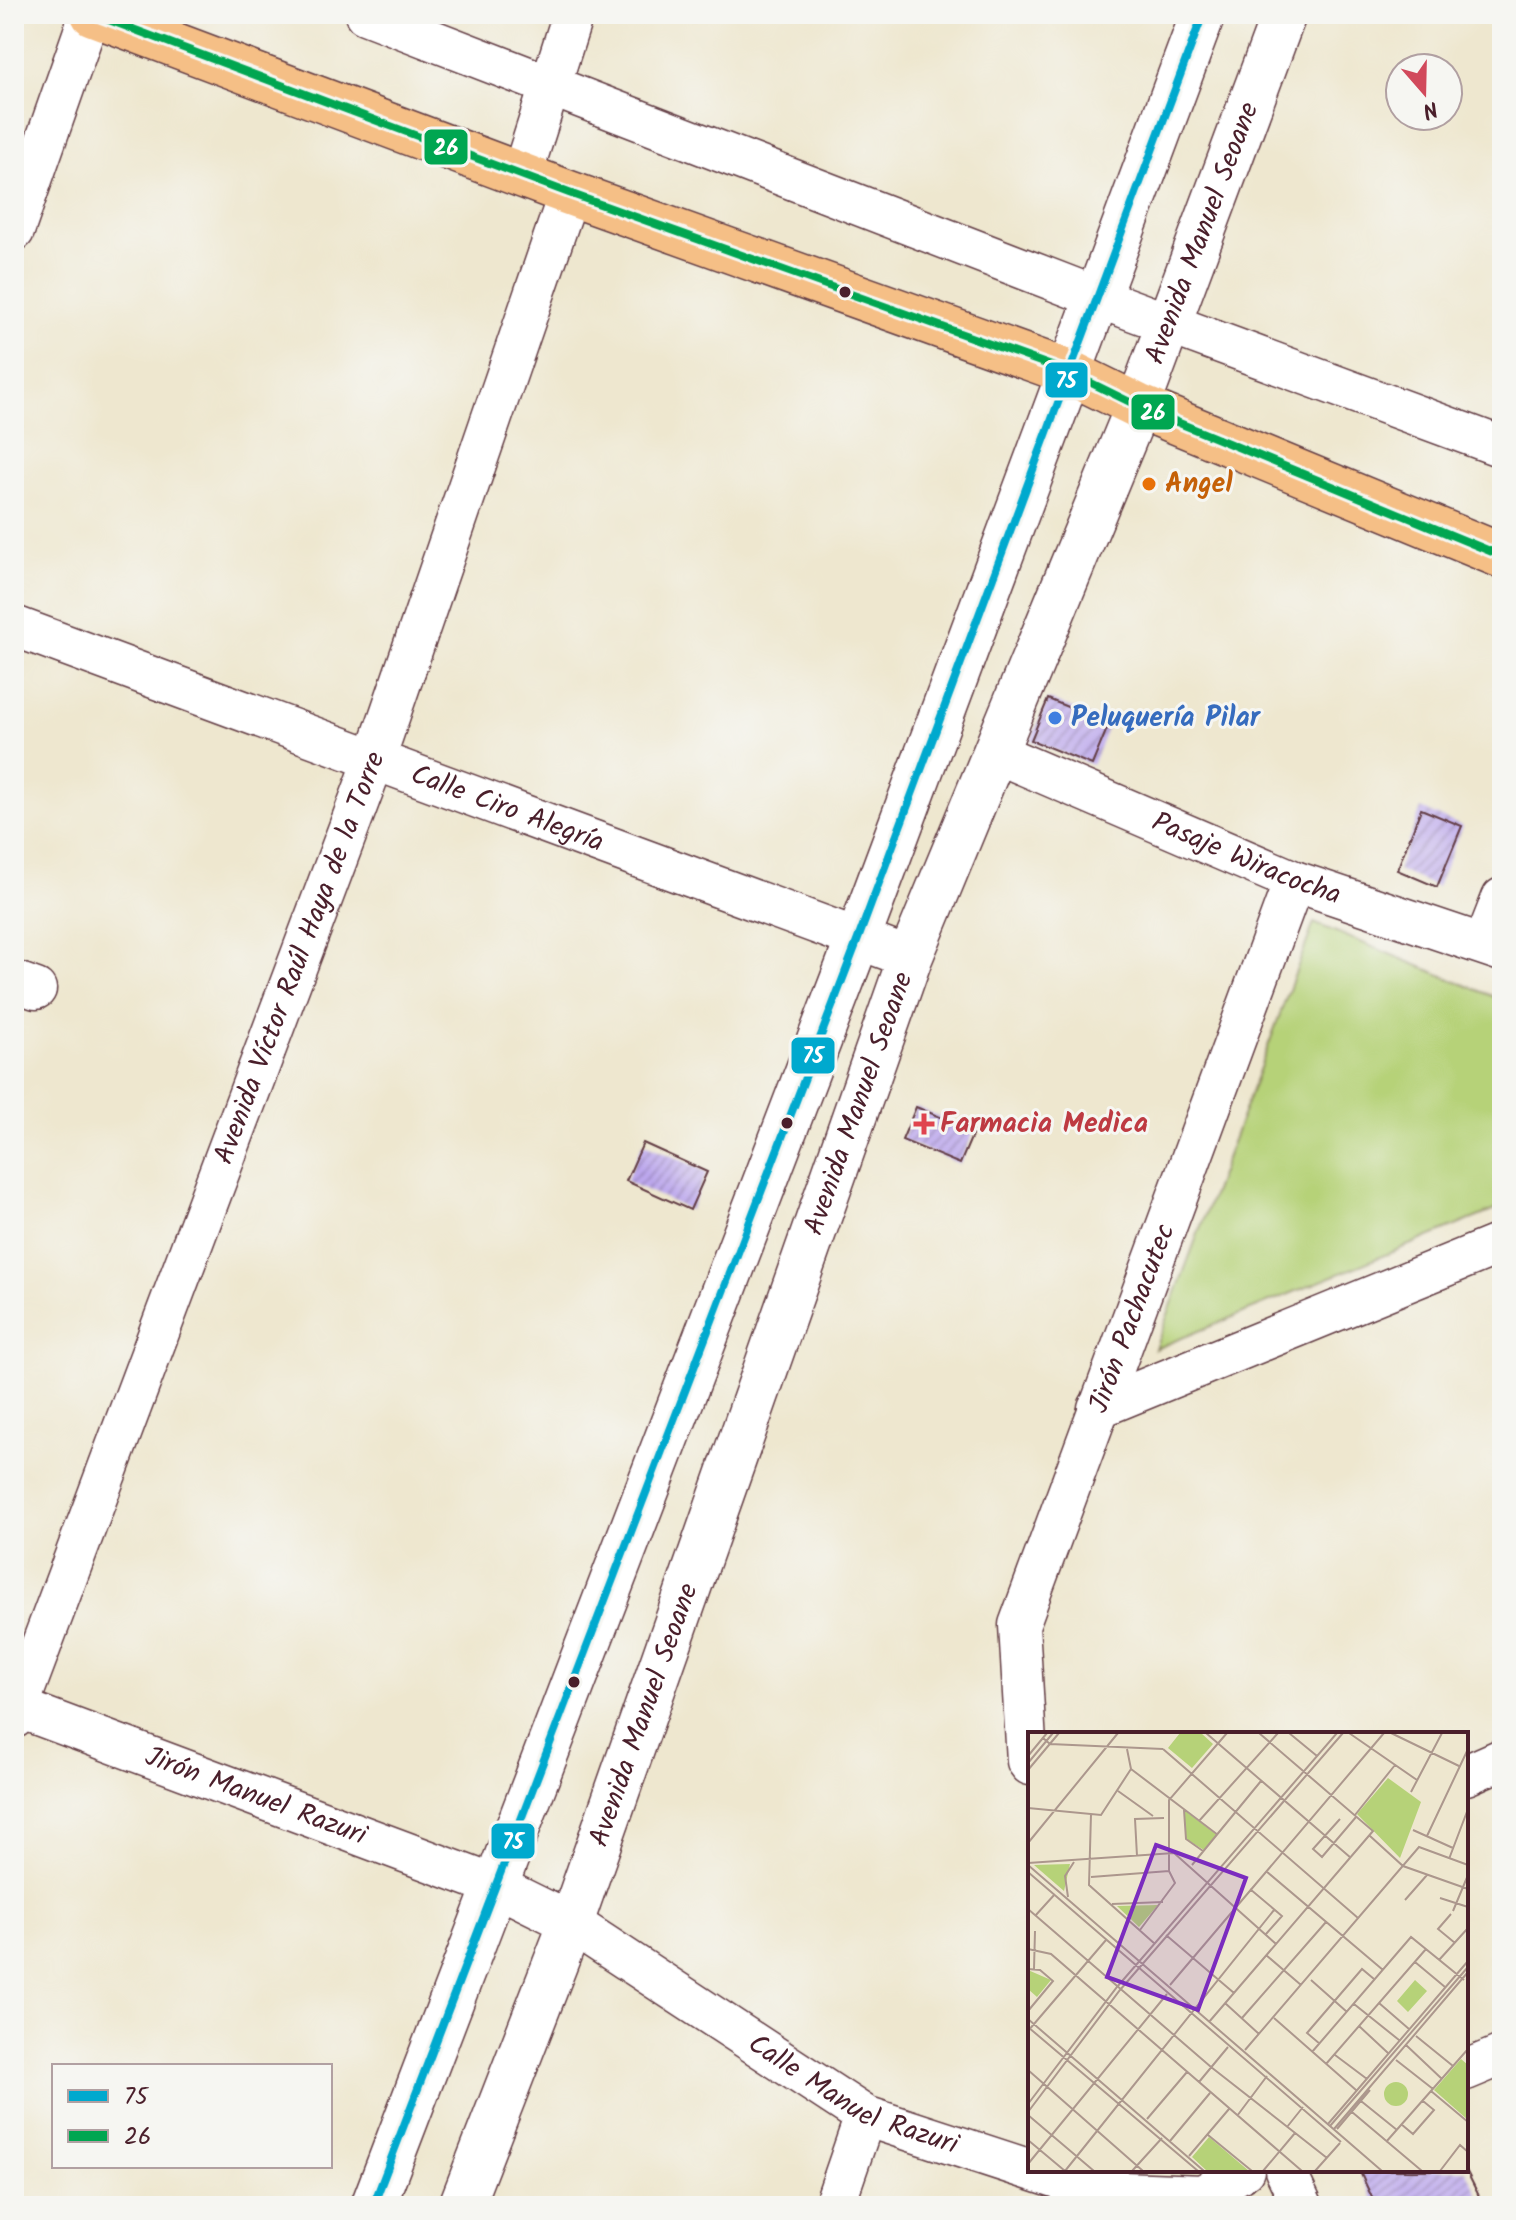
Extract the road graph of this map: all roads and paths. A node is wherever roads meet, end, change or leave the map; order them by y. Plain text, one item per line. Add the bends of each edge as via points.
1 (91, 14) edge
2 (365, 14) edge
3 (573, 14) edge
4 (1203, 14) edge
5 (1284, 14) edge
6 (551, 85) junction
7 (522, 174) junction
8 (569, 193) junction
9 (14, 231) edge
10 (1099, 298) junction
11 (1169, 323) junction
12 (1071, 373) junction
13 (1138, 406) junction
14 (1502, 447) edge
15 (1502, 556) edge
16 (14, 626) edge
17 (996, 753) junction
18 (374, 761) junction
19 (1294, 881) junction
20 (1502, 898) edge
21 (858, 939) junction
22 (1493, 947) edge
23 (910, 958) junction
24 (1502, 1243) edge
25 (1098, 1408) junction
26 (15, 1711) edge
27 (1502, 1759) edge
28 (1028, 1762) edge
29 (1468, 1774) edge
30 (496, 1886) junction
31 (571, 1923) junction
32 (1502, 2055) edge
33 (1468, 2069) edge
34 (865, 2116) junction
35 (1028, 2169) edge
36 (1037, 2172) edge
37 (1241, 2172) edge
38 (1286, 2172) edge
39 (373, 2206) edge
40 (461, 2206) edge
41 (834, 2206) edge
42 (1302, 2206) edge

1 - 7 highway
1 - 9 street
2 - 6 street
3 - 6 street
4 - 10 street, Avenida Manuel Seoane
5 - 11 street, Avenida Manuel Seoane
6 - 7 street
6 - 10 street
7 - 8 highway
8 - 12 highway
8 - 18 street, Avenida Víctor Raúl Haya de la Torre
10 - 11 street
10 - 12 street, Avenida Manuel Seoane
11 - 13 street, Avenida Manuel Seoane
11 - 14 street
12 - 13 highway
12 - 21 street, Avenida Manuel Seoane
13 - 15 highway
13 - 17 street, Avenida Manuel Seoane
16 - 18 street, Calle Ciro Alegría
17 - 19 street, Pasaje Wiracocha
17 - 23 street, Avenida Manuel Seoane
18 - 21 street, Calle Ciro Alegría
18 - 26 street, Avenida Víctor Raúl Haya de la Torre
19 - 22 street, Pasaje Wiracocha
19 - 25 street, Jirón Pachacutec
20 - 22 street
21 - 23 street, Calle Ciro Alegría
21 - 30 street, Avenida Manuel Seoane
23 - 31 street, Avenida Manuel Seoane
24 - 25 street
25 - 28 street, Jirón Pachacutec via 1019,1625
26 - 30 street, Jirón Manuel Razuri
27 - 29 street
30 - 31 street, Calle Manuel Razuri
30 - 39 street, Avenida Manuel Seoane
31 - 34 street, Calle Manuel Razuri
31 - 40 street, Avenida Manuel Seoane
32 - 33 street
34 - 35 street, Calle Manuel Razuri
34 - 41 street
36 - 37 street, Calle Manuel Razuri via 1095,2191 1203,2195
38 - 42 street

